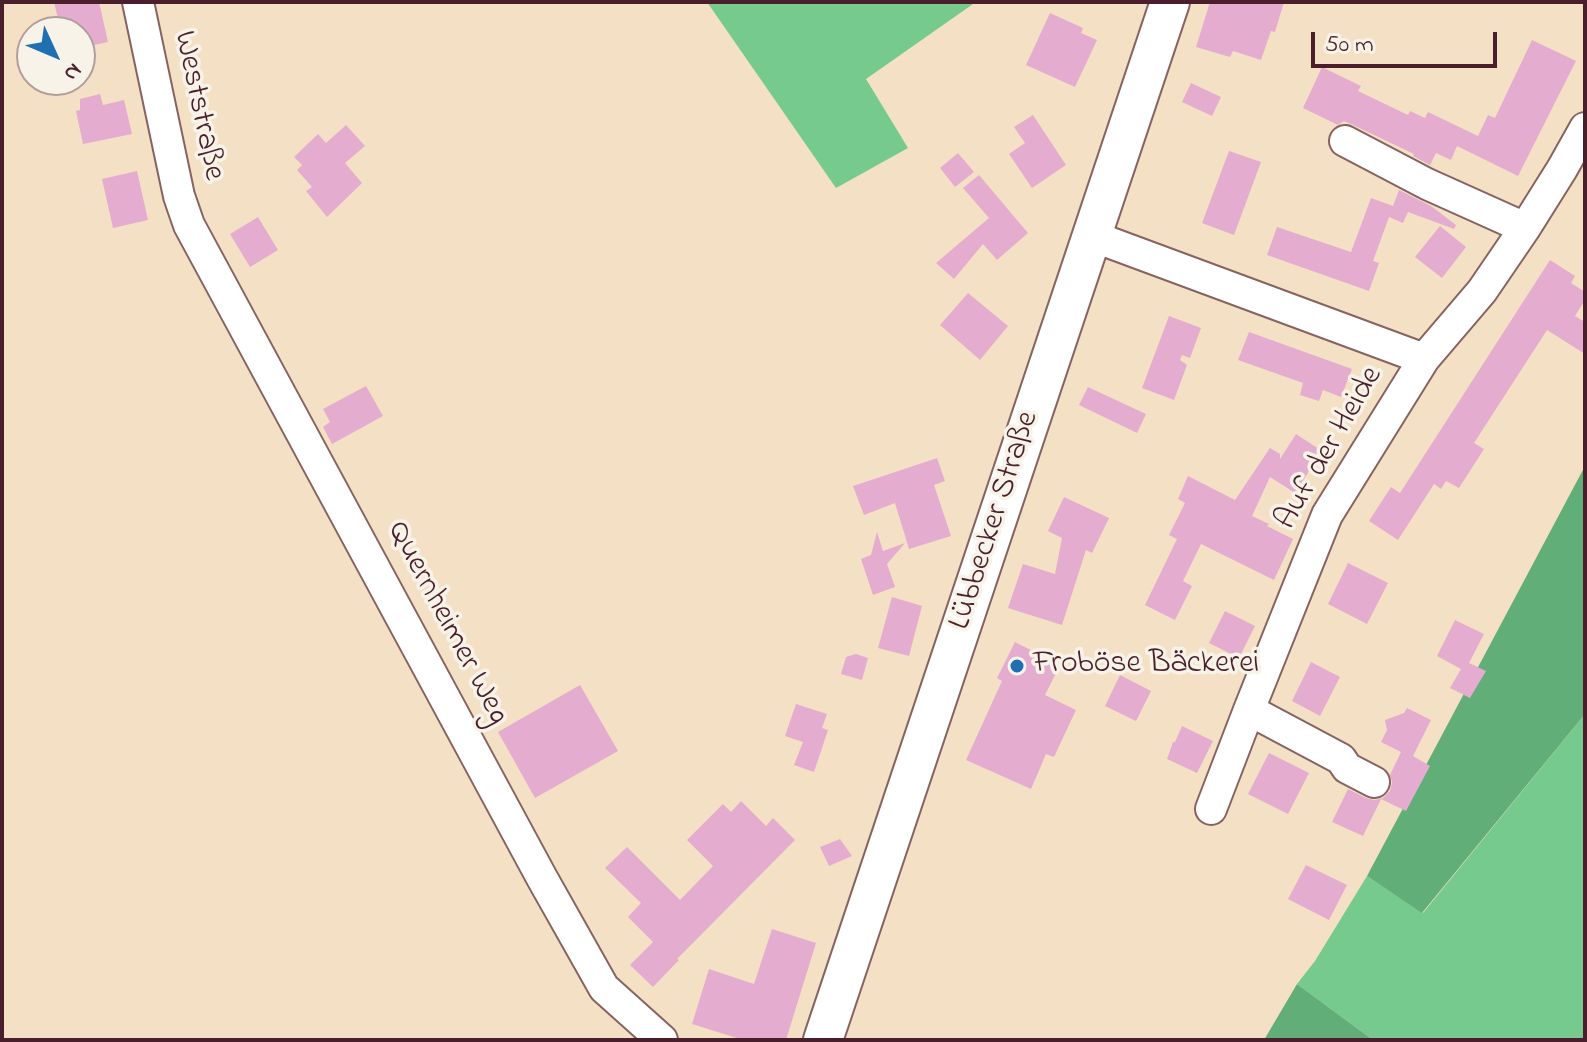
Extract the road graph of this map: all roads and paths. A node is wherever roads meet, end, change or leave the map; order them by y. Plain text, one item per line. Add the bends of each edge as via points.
1 (138, 2) edge
2 (1170, 2) edge
3 (1585, 128) edge
4 (1345, 141) dead end
5 (189, 225) joint
6 (1525, 228) junction
7 (1092, 236) junction
8 (1424, 359) junction
9 (1249, 710) junction
10 (1374, 782) dead end
11 (1211, 809) dead end
12 (662, 1040) edge
13 (823, 1040) edge

1 - 5 street, Weststraße
2 - 7 main road, Lübbecker Straße
3 - 6 street, Auf der Heide
4 - 6 street
5 - 12 street, Quernheimer Weg via 604,988
6 - 8 street, Auf der Heide via 1482,291
7 - 8 street, Auf der Heide
7 - 13 main road, Lübbecker Straße
8 - 9 street, Auf der Heide via 1327,515
9 - 10 street
9 - 11 street, Auf der Heide

